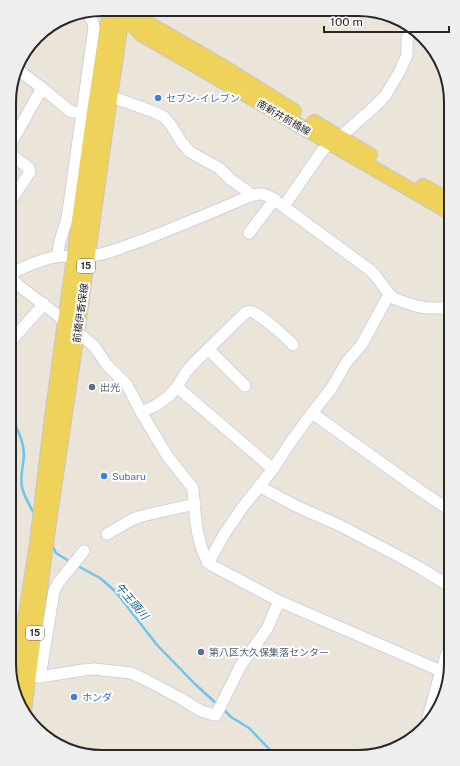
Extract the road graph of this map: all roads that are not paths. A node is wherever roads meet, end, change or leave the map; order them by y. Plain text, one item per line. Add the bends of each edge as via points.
1 (117, 16) edge
2 (117, 16) edge
3 (124, 16) edge
4 (91, 17) edge
5 (410, 33) edge
6 (22, 72) edge
7 (42, 88) junction
8 (110, 98) junction
9 (82, 114) junction
10 (16, 134) edge
11 (335, 140) junction
12 (16, 158) edge
13 (16, 193) edge
14 (250, 196) junction
15 (444, 197) edge
16 (275, 199) junction
17 (284, 206) junction
18 (444, 209) edge
19 (249, 233) dead end
20 (57, 257) junction
21 (81, 257) junction
22 (16, 272) edge
23 (16, 283) edge
24 (390, 295) junction
25 (44, 304) junction
26 (444, 308) edge
27 (65, 322) junction
28 (77, 333) junction
29 (16, 335) edge
30 (293, 345) dead end
31 (208, 350) junction
32 (245, 386) dead end
33 (177, 387) junction
34 (141, 412) junction
35 (312, 413) junction
36 (273, 469) junction
37 (260, 485) junction
38 (195, 504) junction
39 (444, 506) edge
40 (107, 534) dead end
41 (41, 549) junction
42 (84, 551) dead end
43 (207, 562) junction
44 (444, 583) edge
45 (279, 601) junction
46 (16, 643) edge
47 (444, 662) edge
48 (441, 671) junction
49 (35, 676) junction
50 (26, 705) edge
51 (429, 713) edge

1 - 8 main road, 前橋伊香保線 / 15
2 - 21 main road, 前橋伊香保線 / 15 via 94,112
3 - 11 main road, 南新井前橋線 via 141,34 217,79 286,117
4 - 9 street via 94,28
5 - 11 street via 407,38 407,55 385,96
6 - 7 street
7 - 9 street via 70,111
7 - 10 street
8 - 14 street via 164,117 190,152 219,168
8 - 21 main road, 前橋伊香保線 / 15
9 - 20 street via 67,219
11 - 15 main road, 南新井前橋線
11 - 17 street via 322,151
11 - 18 main road, 南新井前橋線
12 - 13 street via 30,170
14 - 16 street via 263,194
14 - 21 street via 120,249
16 - 17 street
16 - 19 street
17 - 24 street via 370,270
20 - 21 street
20 - 22 street
21 - 27 main road, 前橋伊香保線 / 15
21 - 28 main road, 前橋伊香保線 / 15
23 - 25 street
24 - 26 street via 416,306
24 - 35 street via 362,344
25 - 27 street
25 - 29 street
27 - 28 street
27 - 41 main road, 前橋伊香保線 / 15 via 41,502
28 - 34 street via 94,346 107,365 124,381
28 - 41 main road, 前橋伊香保線 / 15 via 49,522
30 - 31 street via 253,312 248,312 244,313
31 - 32 street
31 - 33 street via 186,372
33 - 34 street via 162,402
33 - 36 street
34 - 38 street via 168,457 192,487
35 - 36 street
35 - 39 street
36 - 37 street
37 - 43 street
37 - 44 street
38 - 40 street via 133,519
38 - 43 street via 200,541
41 - 46 main road, 15
41 - 49 main road, 15
42 - 49 street via 54,591
43 - 45 street
45 - 48 street
45 - 49 street via 267,629 241,665 216,715 201,711 131,673 94,669
47 - 48 street
48 - 51 street
49 - 50 main road, 15

